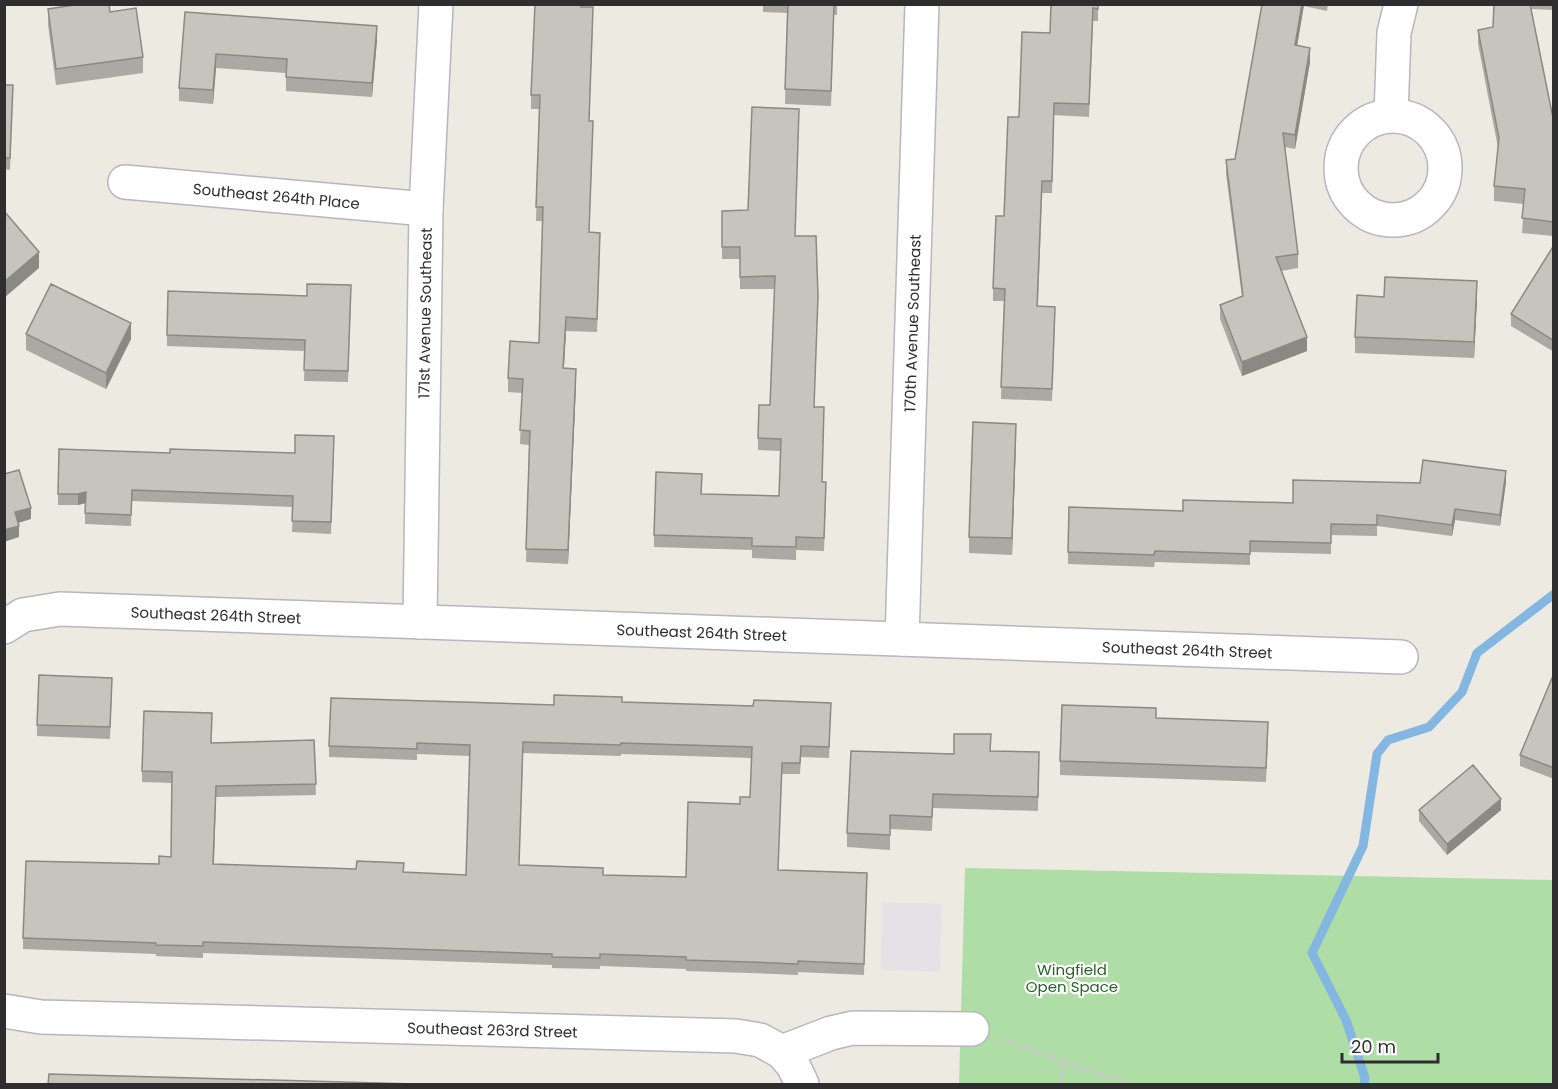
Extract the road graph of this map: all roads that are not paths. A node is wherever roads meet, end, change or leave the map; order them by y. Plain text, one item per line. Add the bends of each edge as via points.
1 (436, 4) edge
2 (922, 4) edge
3 (1401, 4) edge
4 (1391, 115) dead end
5 (125, 182) dead end
6 (426, 209) junction
7 (420, 622) junction
8 (5, 626) edge
9 (902, 639) junction
10 (1401, 657) dead end
11 (4, 1011) edge
12 (972, 1029) road end
13 (782, 1052) junction
14 (802, 1084) edge

1 - 6 street, 171st Avenue Southeast
2 - 9 street, 170th Avenue Southeast
3 - 4 street via 1394,33
5 - 6 street, Southeast 264th Place
6 - 7 street, 171st Avenue Southeast
7 - 8 street, Southeast 264th Street via 60,609 23,615
7 - 9 street, Southeast 264th Street
9 - 10 street, Southeast 264th Street
11 - 13 street, Southeast 263rd Street via 41,1017 736,1036 760,1040
12 - 13 street via 854,1028
13 - 14 street

